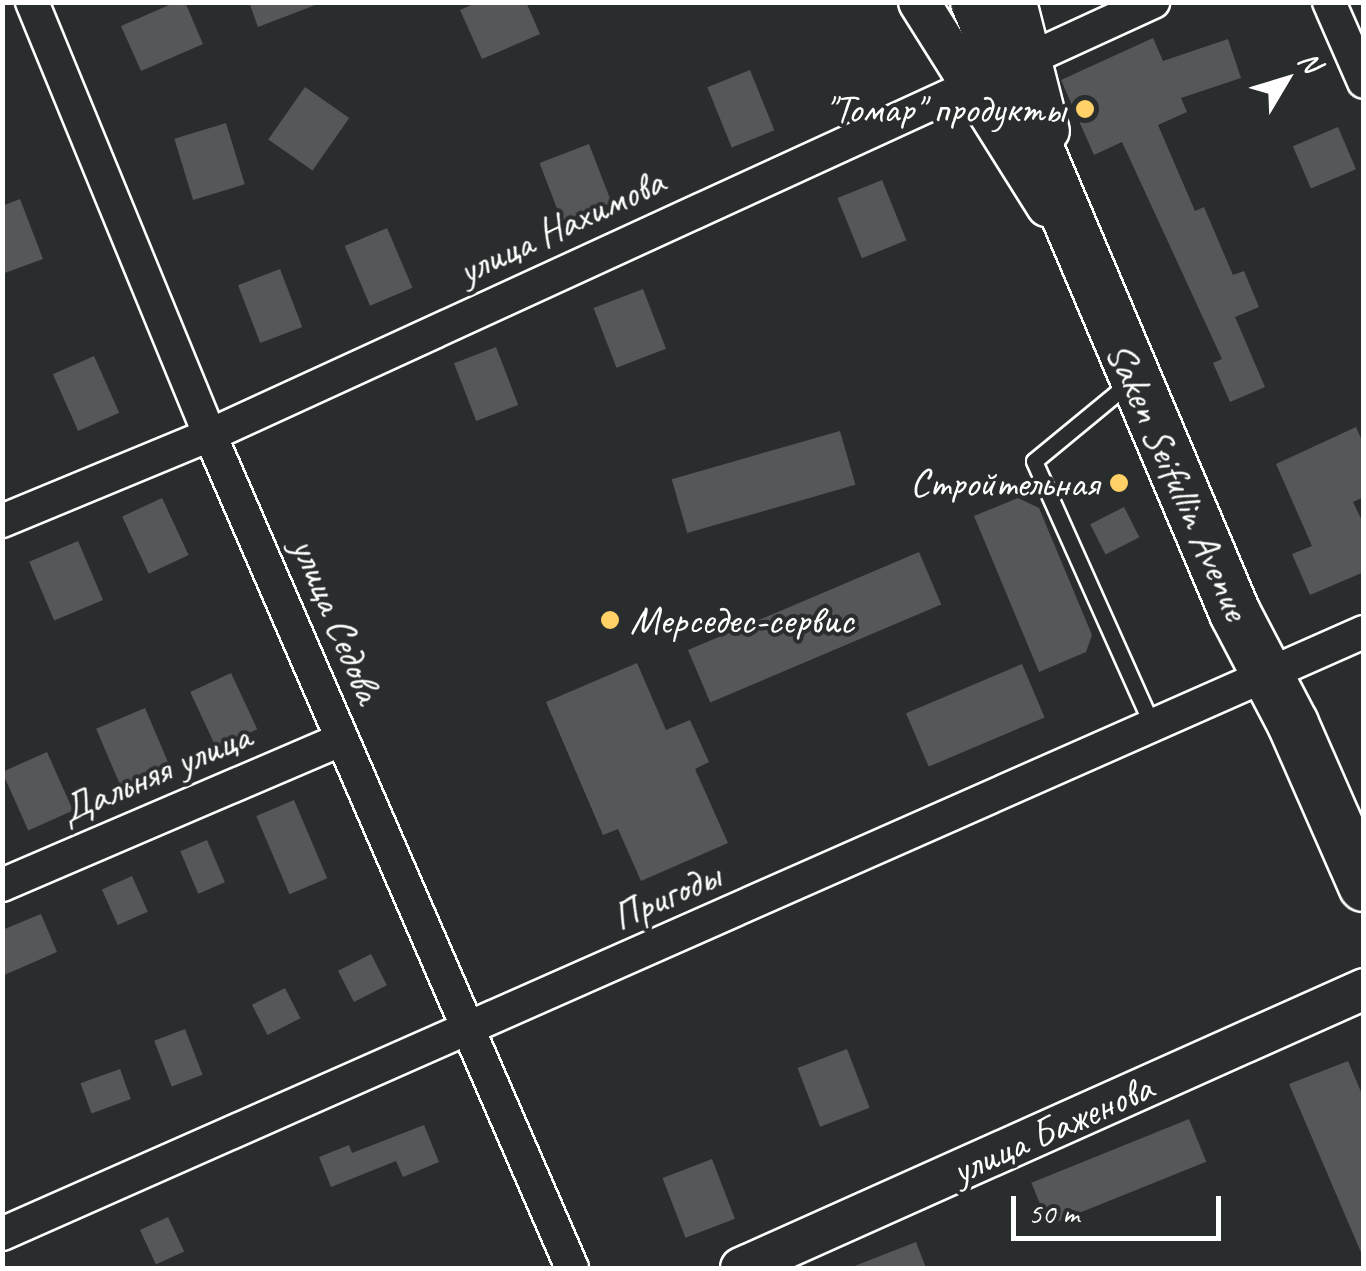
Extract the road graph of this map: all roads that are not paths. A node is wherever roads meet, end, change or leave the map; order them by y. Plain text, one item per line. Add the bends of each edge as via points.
1 (31, 2) edge
2 (919, 2) edge
3 (976, 2) edge
4 (1016, 2) edge
5 (1153, 2) edge
6 (1329, 2) edge
7 (2, 12) edge
8 (1000, 72) junction
9 (1364, 82) edge
10 (1132, 380) junction
11 (210, 434) junction
12 (2, 522) edge
13 (1364, 632) edge
14 (1265, 672) junction
15 (1152, 723) junction
16 (342, 738) junction
17 (2, 885) edge
18 (1364, 886) edge
19 (1364, 989) edge
20 (468, 1033) junction
21 (2, 1234) edge
22 (572, 1268) edge
23 (741, 1268) edge

1 - 7 street
1 - 11 street, улица Седова
2 - 8 street
3 - 8 main road, Saken Seifullin Avenue
4 - 8 street
5 - 8 street, улица Нахимова
6 - 9 street
8 - 10 main road, Saken Seifullin Avenue
8 - 11 street, улица Нахимова
10 - 14 main road, Saken Seifullin Avenue
10 - 15 lane via 1034,460
11 - 12 street, улица Нахимова
11 - 16 street, улица Седова
13 - 14 street, Пригоды
14 - 15 street, Пригоды
14 - 18 main road, Saken Seifullin Avenue
15 - 20 street, Пригоды
16 - 17 street, Дальняя улица
16 - 20 street, улица Седова
19 - 23 street, улица Баженова
20 - 21 street, Пригоды
20 - 22 street, улица Седова

